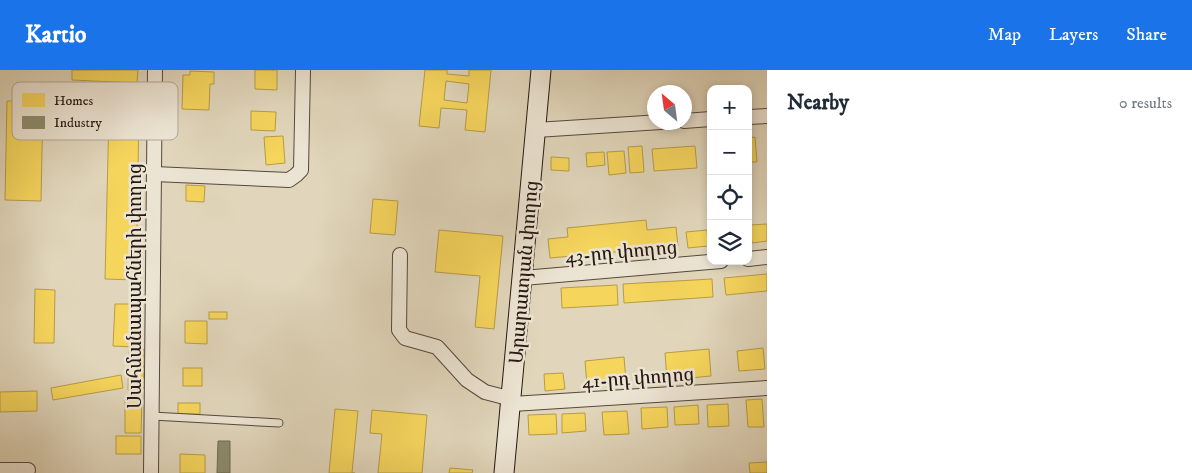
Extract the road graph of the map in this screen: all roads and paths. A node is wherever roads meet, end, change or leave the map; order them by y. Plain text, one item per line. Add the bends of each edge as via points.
1 (303, 70) edge
2 (541, 70) edge
3 (767, 116) edge
4 (752, 117) edge
5 (707, 120) edge
6 (692, 121) edge
7 (647, 123) edge
8 (536, 130) junction
9 (154, 140) edge
10 (154, 174) junction
11 (400, 256) dead end
12 (767, 258) edge
13 (752, 259) edge
14 (707, 262) edge
15 (523, 278) junction
16 (767, 388) edge
17 (512, 401) junction
18 (152, 416) junction
19 (279, 423) dead end
20 (0, 470) edge
21 (28, 472) edge
22 (151, 473) edge
23 (504, 473) edge

1 - 10 street via 301,170 290,180
2 - 8 main road, Արարատյան փողոց
3 - 4 street
5 - 6 street
7 - 8 street
8 - 15 main road, Արարատյան փողոց
9 - 10 street, Սահմանապահների փողոց
10 - 18 street, Սահմանապահների փողոց
11 - 17 street, 41-րդ փողոց via 401,334 437,347 467,380 485,392
12 - 13 street
14 - 15 street, 43-րդ փողոց
15 - 17 main road, Արարատյան փողոց
16 - 17 street, 41-րդ փողոց
17 - 23 main road, Արարատյան փողոց
18 - 19 lane
18 - 22 street, Սահմանապահների փողոց
20 - 21 street

